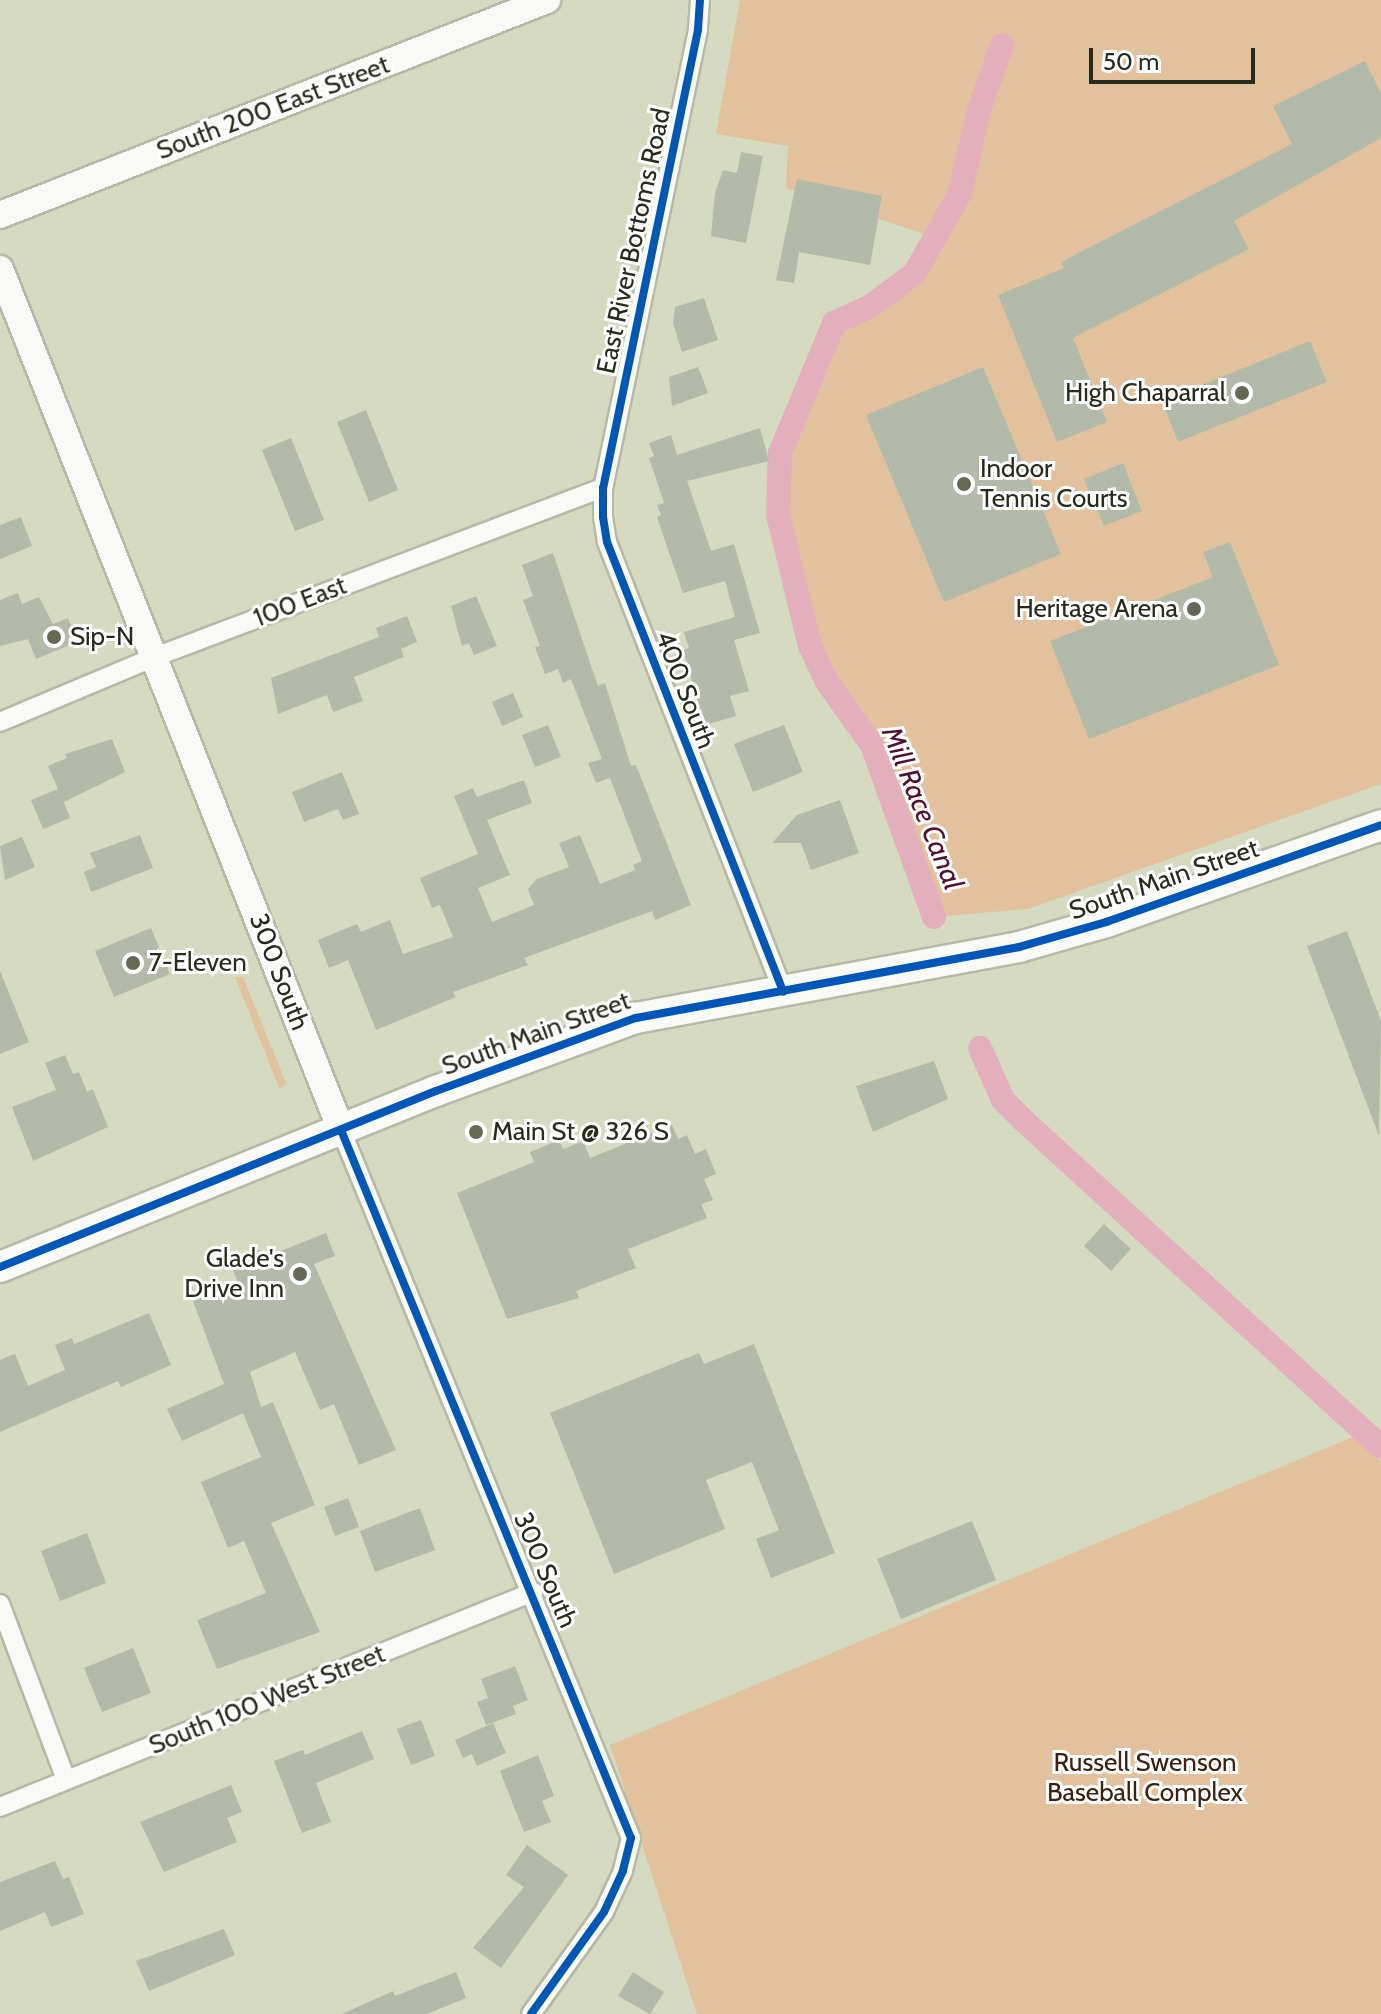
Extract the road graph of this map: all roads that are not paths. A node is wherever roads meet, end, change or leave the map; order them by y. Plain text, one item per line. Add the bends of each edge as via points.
1 (547, 0) edge
2 (700, 0) edge
3 (0, 215) edge
4 (0, 269) edge
5 (603, 488) junction
6 (155, 657) junction
7 (0, 722) edge
8 (1381, 825) edge
9 (783, 992) junction
10 (341, 1130) junction
11 (0, 1267) edge
12 (533, 1592) junction
13 (0, 1604) edge
14 (66, 1780) junction
15 (0, 1807) edge
16 (531, 2014) edge

1 - 3 main road, South 200 East Street
2 - 5 street, East River Bottoms Road
4 - 6 main road, 300 South
5 - 6 street, 100 East
5 - 9 street, 400 South via 607,542
6 - 7 street, 100 East
6 - 10 main road, 300 South
8 - 9 main road, South Main Street via 1119,918 1019,947
9 - 10 main road, South Main Street via 636,1018
10 - 11 main road, South Main Street
10 - 12 street, 300 South
12 - 14 street, South 100 West Street
12 - 16 street, 300 South via 631,1838 604,1912
13 - 14 street
14 - 15 street, South 100 West Street

